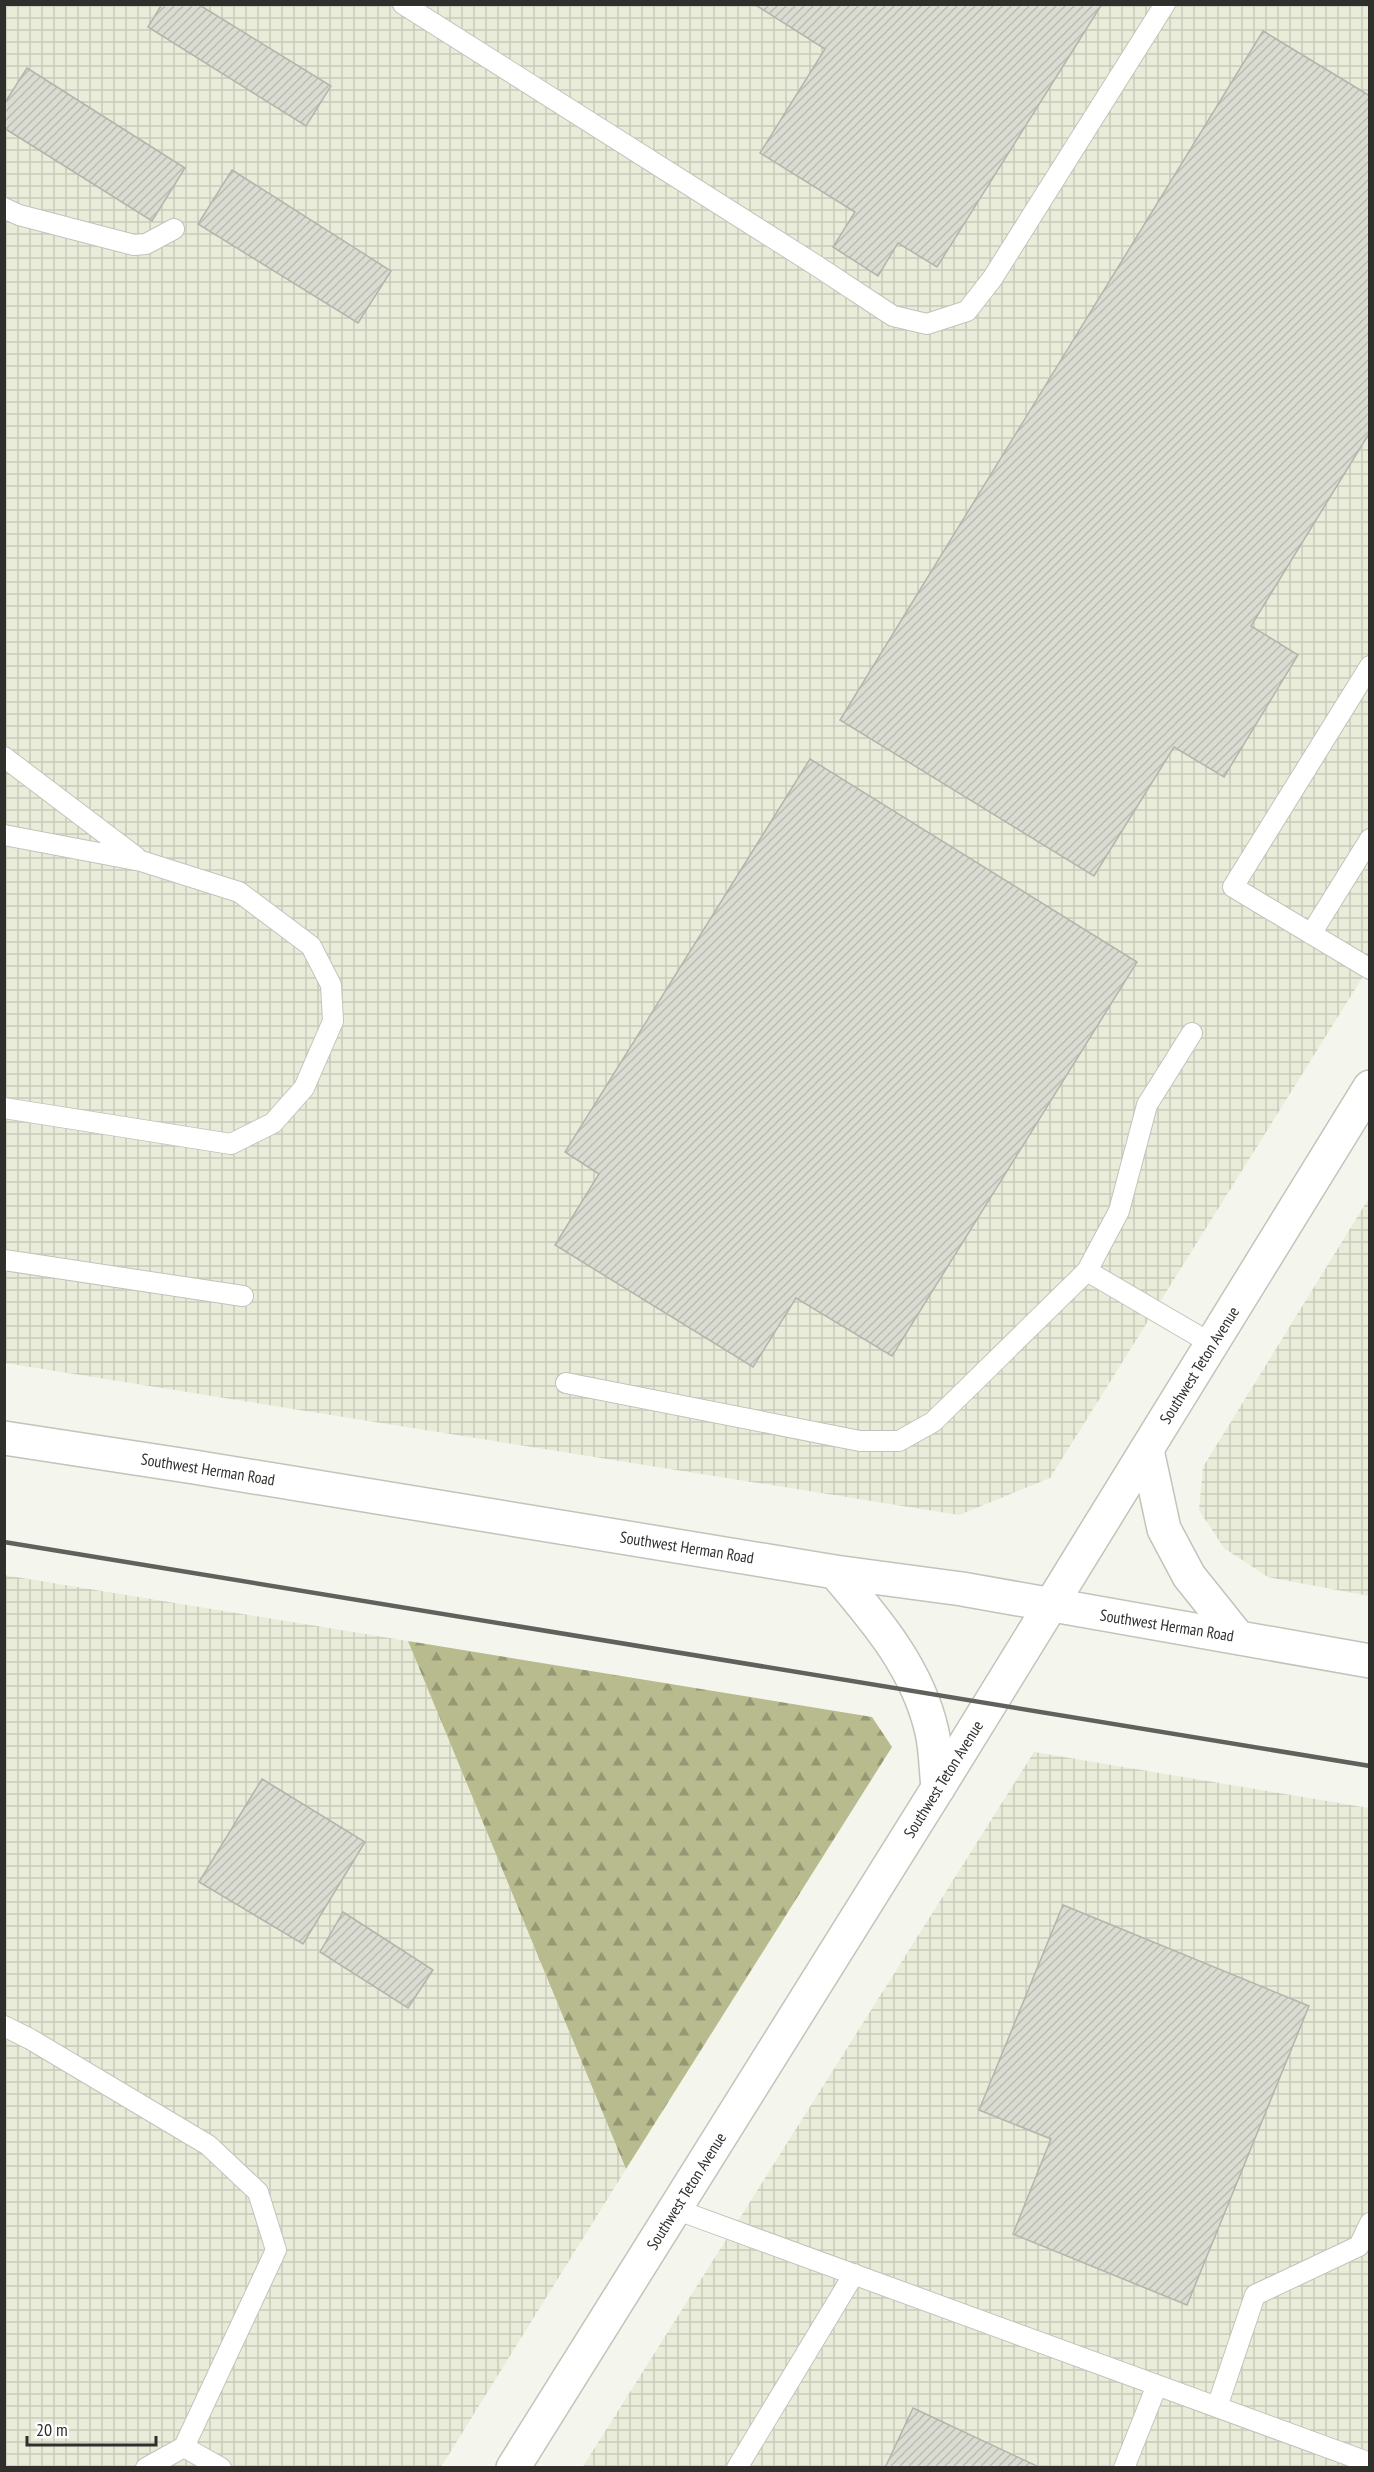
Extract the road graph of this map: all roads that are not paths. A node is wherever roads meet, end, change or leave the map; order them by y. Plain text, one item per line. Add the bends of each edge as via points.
1 (403, 4) edge
2 (1165, 4) edge
3 (4, 208) edge
4 (174, 229) dead end
5 (1370, 666) edge
6 (4, 757) edge
7 (4, 835) edge
8 (1370, 839) edge
9 (141, 861) junction
10 (1311, 934) junction
11 (1370, 969) edge
12 (1192, 1033) dead end
13 (1370, 1088) edge
14 (4, 1108) edge
15 (4, 1260) edge
16 (1087, 1271) junction
17 (243, 1296) dead end
18 (1212, 1344) junction
19 (566, 1383) dead end
20 (4, 1438) edge
21 (1147, 1450) junction
22 (835, 1572) junction
23 (1050, 1606) junction
24 (1238, 1636) junction
25 (1370, 1661) edge
26 (938, 1788) junction
27 (4, 2026) edge
28 (675, 2209) junction
29 (1370, 2223) edge
30 (854, 2274) junction
31 (1157, 2385) junction
32 (1217, 2407) junction
33 (184, 2447) junction
34 (1370, 2463) edge
35 (146, 2468) edge
36 (221, 2468) edge
37 (513, 2468) edge
38 (737, 2468) edge
39 (1124, 2468) edge

1 - 2 lane via 893,316 927,324 967,311 992,279
3 - 4 lane via 134,245 146,244
5 - 10 lane via 1233,887
6 - 9 lane
7 - 9 lane
8 - 10 lane
9 - 14 lane via 238,892 311,946 331,985 333,1021 304,1088 273,1123 231,1144
10 - 11 lane
12 - 16 lane via 1147,1105 1119,1211
13 - 18 main road, Southwest Teton Avenue
15 - 17 lane
16 - 18 lane
16 - 19 lane via 933,1422 899,1441 860,1441
18 - 21 main road, Southwest Teton Avenue
20 - 22 main road, Southwest Herman Road
21 - 23 main road, Southwest Teton Avenue
21 - 24 main road via 1164,1529 1171,1544 1189,1576
22 - 23 main road, Southwest Herman Road via 962,1589
22 - 26 main road via 898,1652 920,1694 932,1733
23 - 24 main road, Southwest Herman Road
23 - 26 main road, Southwest Teton Avenue
24 - 25 main road, Southwest Herman Road
26 - 28 main road, Southwest Teton Avenue
27 - 33 lane via 208,2145 258,2192 276,2250
28 - 30 lane
28 - 37 main road, Southwest Teton Avenue
29 - 32 lane via 1359,2246 1255,2295
30 - 31 lane
30 - 38 lane
31 - 32 lane
31 - 39 lane
32 - 34 lane
33 - 35 lane
33 - 36 lane

